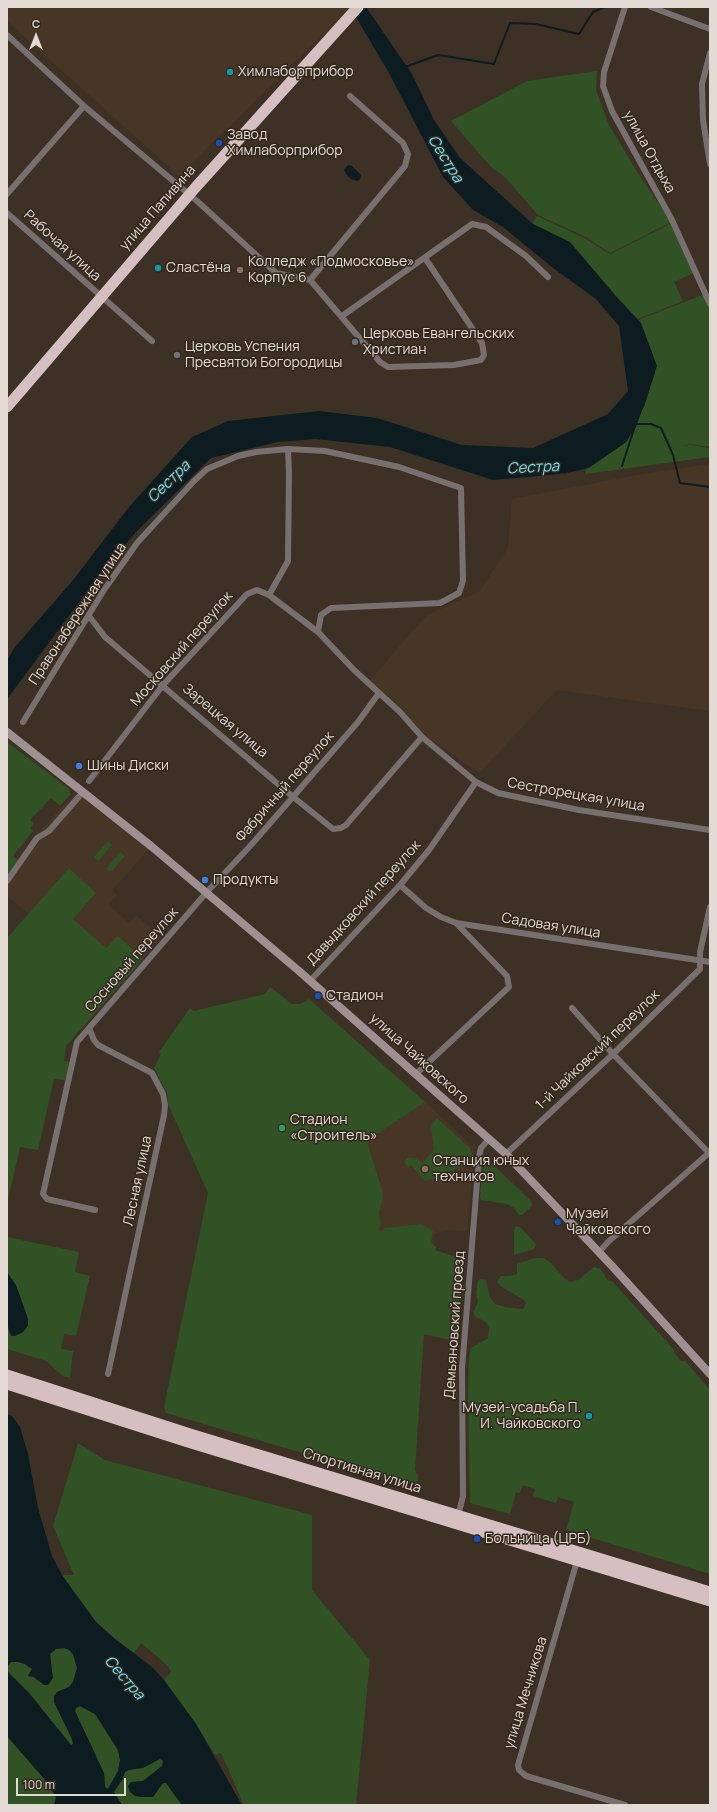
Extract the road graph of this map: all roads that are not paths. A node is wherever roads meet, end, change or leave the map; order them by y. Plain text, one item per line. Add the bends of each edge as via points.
1 (358, 7) edge
2 (625, 7) edge
3 (651, 7) edge
4 (710, 29) edge
5 (7, 35) edge
6 (710, 53) edge
7 (350, 96) dead end
8 (84, 106) junction
9 (710, 164) edge
10 (7, 194) edge
11 (189, 195) junction
12 (7, 213) edge
13 (426, 258) junction
14 (548, 277) dead end
15 (310, 280) junction
16 (102, 298) junction
17 (710, 304) edge
18 (342, 316) junction
19 (152, 341) dead end
20 (7, 407) edge
21 (288, 450) junction
22 (270, 595) junction
23 (89, 616) junction
24 (318, 632) junction
25 (163, 684) junction
26 (379, 693) junction
27 (23, 722) dead end
28 (9, 734) edge
29 (422, 737) junction
30 (89, 781) dead end
31 (476, 782) junction
32 (83, 792) junction
33 (292, 796) junction
34 (710, 830) edge
35 (7, 881) edge
36 (400, 885) junction
37 (206, 893) junction
38 (710, 907) edge
39 (456, 923) junction
40 (700, 960) junction
41 (710, 962) edge
42 (310, 981) junction
43 (572, 1008) dead end
44 (89, 1028) junction
45 (613, 1054) junction
46 (416, 1074) junction
47 (489, 1139) junction
48 (710, 1153) edge
49 (506, 1154) junction
50 (95, 1210) dead end
51 (599, 1252) junction
52 (108, 1374) dead end
53 (710, 1374) edge
54 (7, 1375) edge
55 (7, 1384) edge
56 (458, 1516) junction
57 (577, 1561) junction
58 (710, 1592) edge
59 (710, 1601) edge
60 (625, 1805) edge

1 - 11 highway, улица Папивина
2 - 17 street, улица Отдыха via 604,72 604,86 612,111 672,220
3 - 4 street
5 - 8 street
6 - 9 street via 702,84 703,120
7 - 15 street via 402,143 408,154 405,166
8 - 10 street
8 - 11 street
11 - 15 street via 276,273
11 - 16 highway, улица Папивина
12 - 16 street, Рабочая улица
13 - 14 street via 472,224 486,227 526,256
13 - 18 street
13 - 18 street via 482,343 484,355 480,360 454,366 388,367 380,362
15 - 18 street
16 - 19 street, Рабочая улица
16 - 20 highway, улица Папивина
21 - 22 street via 288,561
21 - 23 street, Правонабережная улица via 238,456 207,469 137,544
21 - 24 street, Правонабережная улица via 325,451 399,467 461,488 463,581 459,593 440,603 331,608 321,615
22 - 24 street, Московский переулок
22 - 25 street, Московский переулок via 257,590 247,594
23 - 25 street, Зарецкая улица via 105,637
23 - 27 street, Правонабережная улица
24 - 26 street, Московский переулок
25 - 30 street, Московский переулок
25 - 33 street, Зарецкая улица
26 - 29 street, Сестрорецкая улица
26 - 33 street, Фабричный переулок via 369,708
28 - 32 street, улица Чайковского
29 - 31 street, Сестрорецкая улица
29 - 33 street, Зарецкая улица via 341,828 333,829
31 - 34 street, Сестрорецкая улица via 498,793 580,810
31 - 36 street, Давыдковский переулок via 429,850
32 - 35 street via 49,831 37,838
32 - 37 street, улица Чайковского
33 - 37 street, Фабричный переулок
36 - 39 street, Садовая улица via 426,908
36 - 42 street, Давыдковский переулок
37 - 42 street, улица Чайковского
37 - 44 street, Сосновый переулок
38 - 40 street, 1-й Чайковский переулок
39 - 40 street, Садовая улица
39 - 46 street via 507,976 510,987
40 - 41 street, Садовая улица
40 - 45 street, 1-й Чайковский переулок via 700,969
42 - 46 street, улица Чайковского
43 - 45 street
44 - 50 street, Сосновый переулок via 77,1042 44,1194 47,1199
44 - 52 street, Лесная улица via 98,1045 152,1073 163,1094 165,1105
45 - 48 street
45 - 49 street, 1-й Чайковский переулок
46 - 47 street, улица Чайковского
47 - 49 street, улица Чайковского
47 - 56 street, Демьяновский проезд via 481,1148 479,1157 468,1288 462,1368 463,1496
48 - 51 street
49 - 51 street, улица Чайковского
51 - 53 street, улица Чайковского
54 - 56 highway, Спортивная улица
55 - 57 highway, Спортивная улица
56 - 58 highway, Спортивная улица
57 - 59 highway, Спортивная улица
57 - 60 street, улица Мечникова via 518,1765 519,1770 526,1776

